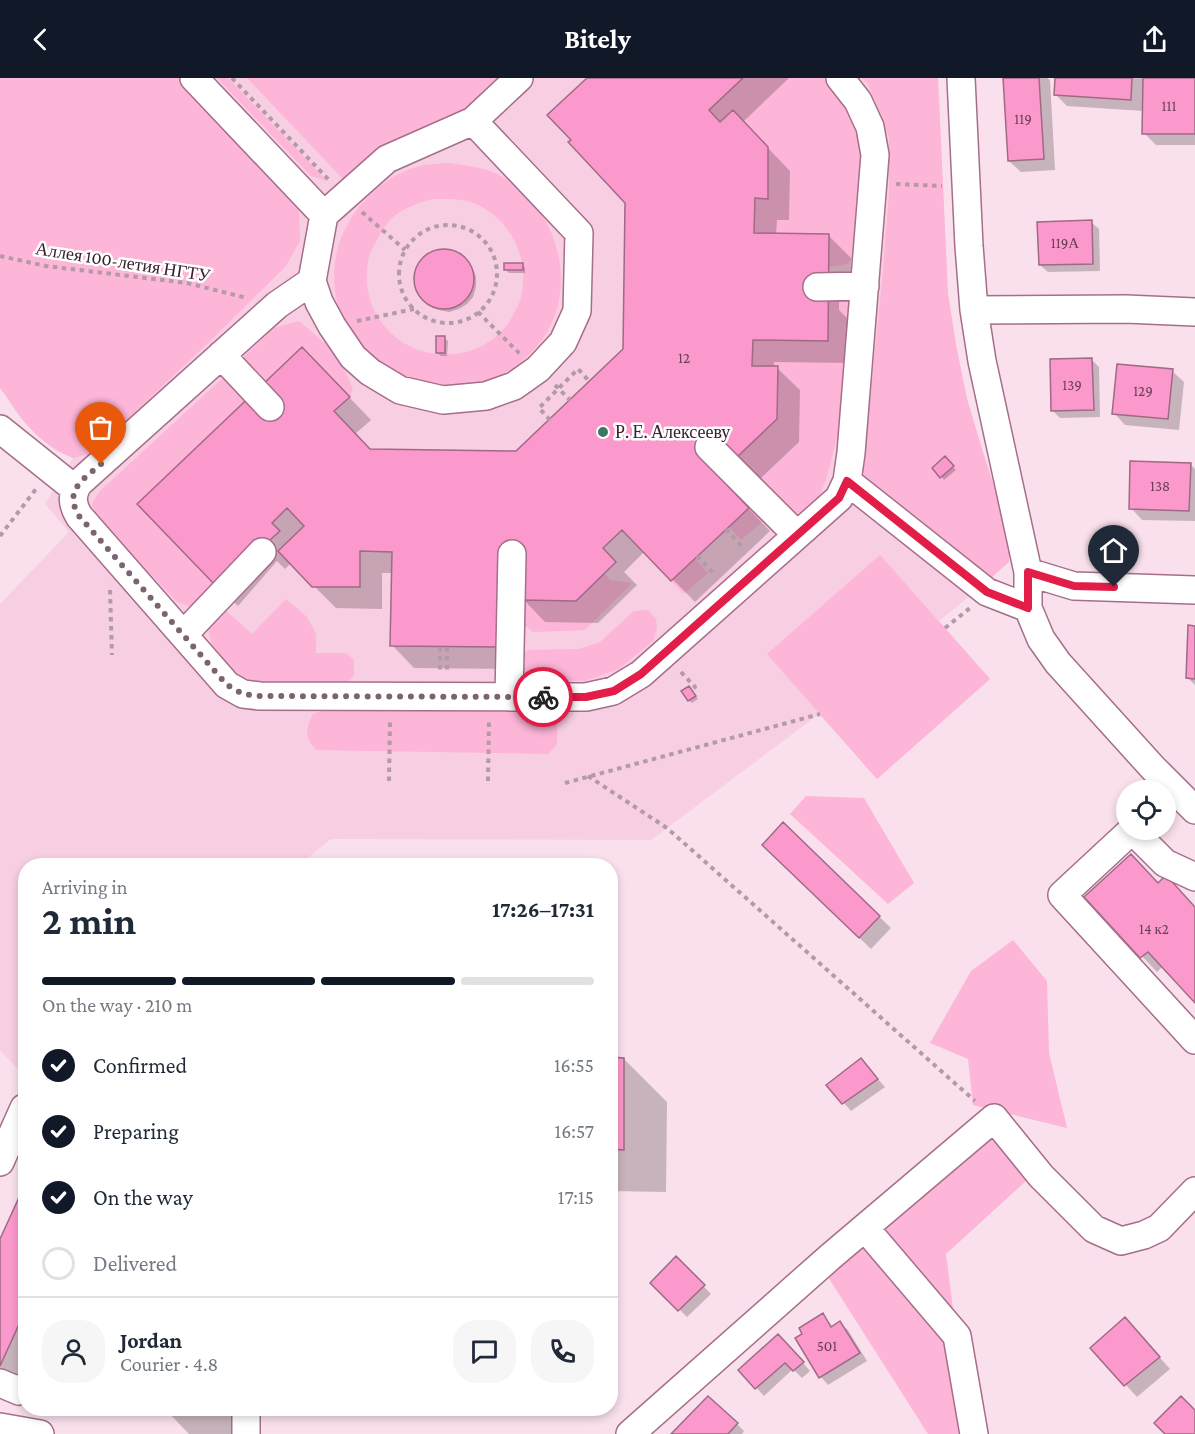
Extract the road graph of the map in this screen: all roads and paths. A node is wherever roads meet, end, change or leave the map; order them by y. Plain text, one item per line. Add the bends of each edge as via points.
1 (194, 78) edge
2 (232, 78) edge
3 (519, 78) edge
4 (840, 78) edge
5 (961, 78) edge
6 (472, 121) junction
7 (874, 183) junction
8 (966, 185) junction
9 (344, 196) junction
10 (324, 215) junction
11 (405, 250) junction
12 (0, 256) edge
13 (312, 281) junction
14 (865, 286) junction
15 (817, 287) dead end
16 (276, 305) junction
17 (414, 309) junction
18 (974, 310) junction
19 (1195, 312) edge
20 (332, 326) junction
21 (221, 355) junction
22 (590, 382) dead end
23 (559, 388) junction
24 (570, 400) dead end
25 (270, 407) dead end
26 (550, 420) dead end
27 (0, 429) edge
28 (710, 447) dead end
29 (51, 470) junction
30 (847, 481) junction
31 (75, 489) junction
32 (797, 535) junction
33 (0, 536) edge
34 (109, 550) junction
35 (262, 552) dead end
36 (512, 554) dead end
37 (1028, 572) junction
38 (1195, 590) edge
39 (987, 592) junction
40 (1028, 608) junction
41 (945, 628) dead end
42 (183, 635) junction
43 (112, 656) dead end
44 (390, 697) junction
45 (499, 697) junction
46 (820, 714) dead end
47 (588, 776) junction
48 (389, 781) dead end
49 (488, 781) dead end
50 (565, 783) dead end
51 (1195, 810) edge
52 (1195, 877) edge
53 (1195, 1040) edge
54 (16, 1106) edge
55 (993, 1118) junction
56 (0, 1162) edge
57 (1195, 1191) edge
58 (865, 1228) junction
59 (0, 1383) edge
60 (18, 1391) edge
61 (246, 1416) edge
62 (0, 1427) edge
63 (40, 1434) edge
64 (246, 1434) edge
65 (630, 1434) edge
66 (974, 1434) edge

1 - 10 street
2 - 9 path
3 - 6 street
4 - 7 street via 858,101 870,127
5 - 8 street
6 - 9 street via 387,159
6 - 20 street via 579,233 577,311 563,342 538,369 514,386 486,396 442,400 400,390 370,372 353,357
7 - 8 path
7 - 14 street
8 - 18 street
9 - 10 street
9 - 11 path
10 - 13 street
11 - 17 path via 399,274 406,299
11 - 17 path via 423,232 447,225 460,226 472,231 490,249 497,273 491,298 462,321 430,319
12 - 16 path, Аллея 100-летия НГТУ via 46,266 187,283
13 - 16 street
13 - 20 street via 318,302
14 - 15 street
14 - 30 street
16 - 21 street
17 - 20 path
18 - 19 street
18 - 37 street
21 - 25 street
21 - 31 street
22 - 23 path via 578,369
23 - 24 path
23 - 26 path via 539,408
27 - 29 street
28 - 32 street
29 - 31 street
29 - 33 path
30 - 32 street via 839,498
30 - 39 street
31 - 34 street via 75,510
32 - 45 street via 641,674 614,691 586,697
34 - 42 street
34 - 43 path
35 - 42 street
36 - 45 street
37 - 38 street via 1074,586
37 - 40 street
39 - 40 street
39 - 41 path
40 - 51 street via 1041,639 1058,663
42 - 44 street via 227,685 243,694
44 - 45 street
44 - 48 path
45 - 49 path
46 - 47 path
47 - 50 path
47 - 55 path via 668,828
52 - 53 street via 1165,863 1132,830 1062,895
54 - 56 street
55 - 57 street via 1041,1176 1094,1228 1121,1241 1159,1228
55 - 58 street
58 - 65 street
58 - 66 street via 957,1336
59 - 60 street
61 - 64 street
62 - 63 street

